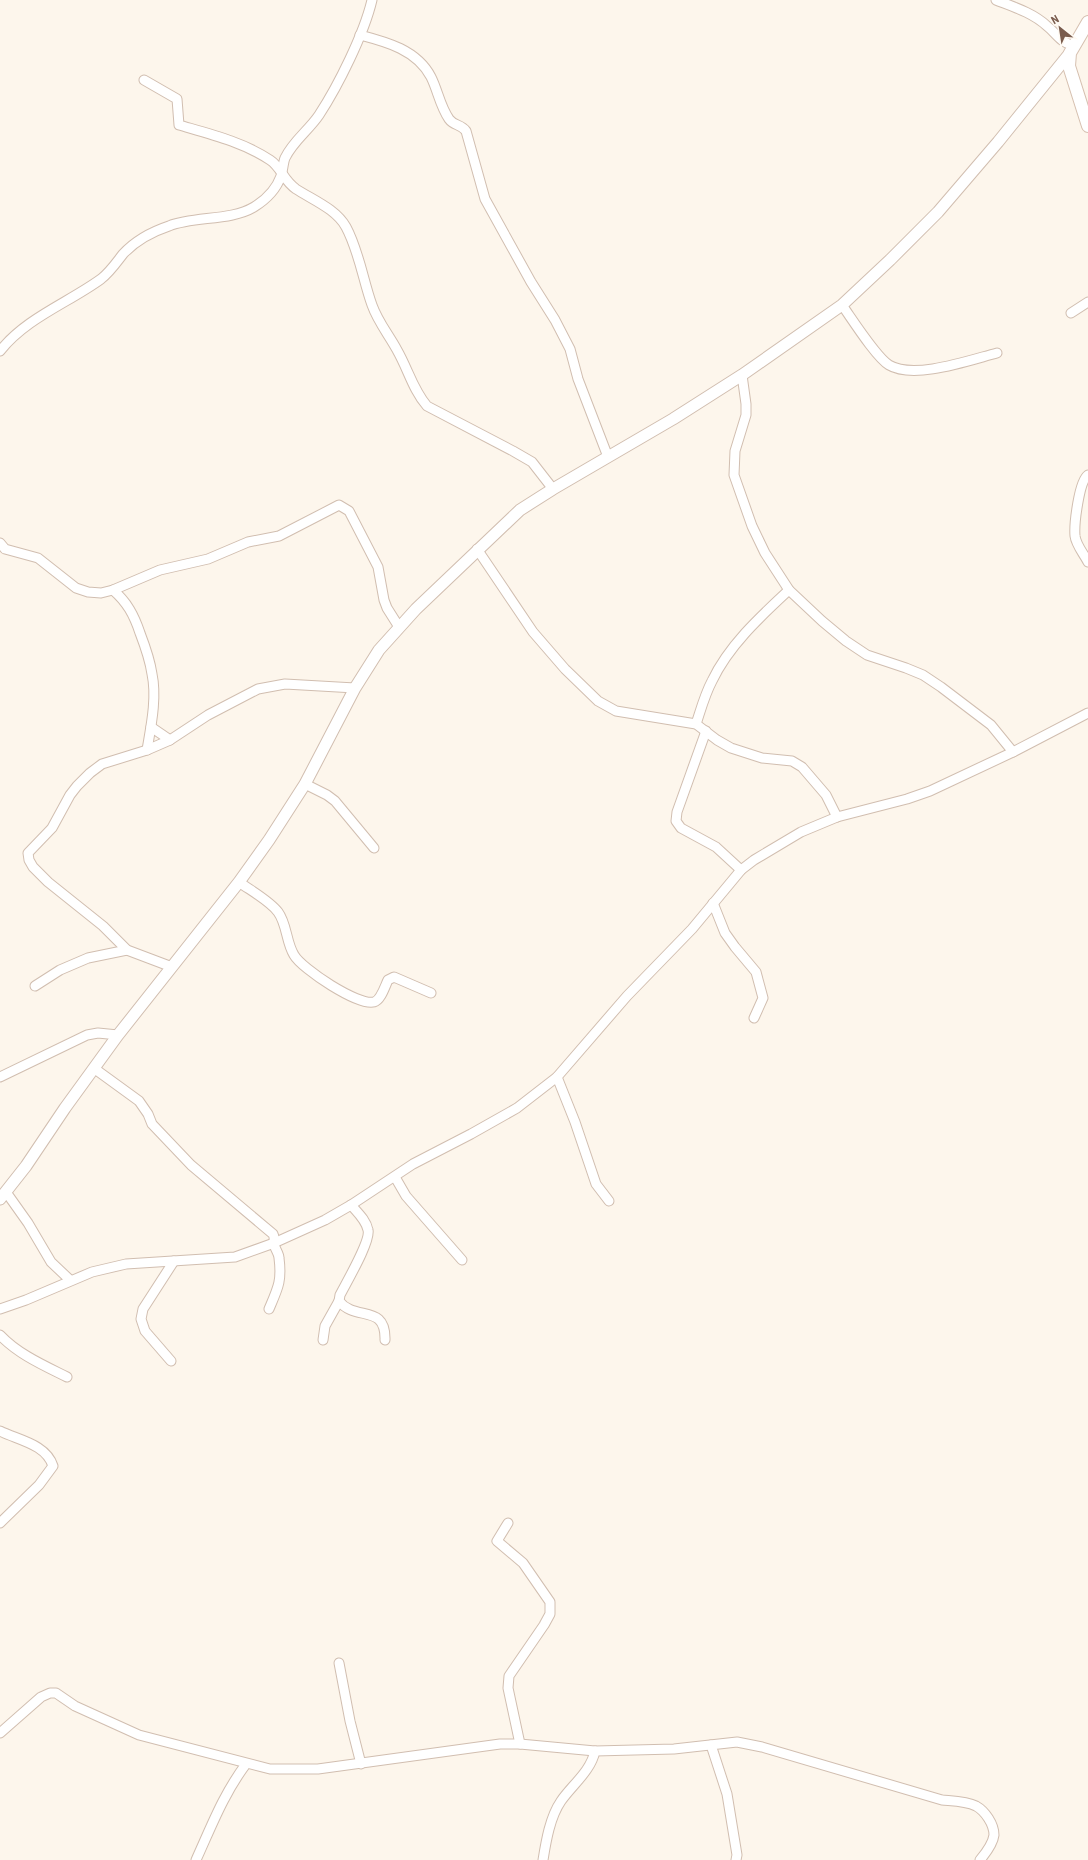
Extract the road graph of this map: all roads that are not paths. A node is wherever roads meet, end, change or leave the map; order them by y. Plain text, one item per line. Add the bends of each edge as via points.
1 (372, 0) edge
2 (996, 0) edge
3 (1088, 22) edge
4 (360, 35) junction
5 (1077, 42) junction
6 (1070, 53) junction
7 (144, 80) dead end
8 (1083, 99) edge
9 (1088, 126) edge
10 (281, 175) junction
11 (1088, 302) edge
12 (842, 305) junction
13 (1071, 313) dead end
14 (0, 351) edge
15 (997, 353) dead end
16 (742, 375) junction
17 (608, 457) junction
18 (1088, 475) edge
19 (553, 489) junction
20 (0, 543) edge
21 (477, 549) junction
22 (1088, 562) edge
23 (127, 583) junction
24 (113, 590) junction
25 (789, 590) junction
26 (124, 599) junction
27 (399, 627) junction
28 (355, 688) junction
29 (1088, 713) edge
30 (696, 724) junction
31 (151, 727) junction
32 (706, 731) junction
33 (170, 740) junction
34 (146, 750) junction
35 (1013, 752) junction
36 (304, 784) junction
37 (837, 817) junction
38 (374, 848) dead end
39 (741, 870) junction
40 (239, 882) junction
41 (713, 903) junction
42 (127, 950) junction
43 (172, 967) junction
44 (35, 986) dead end
45 (431, 993) dead end
46 (754, 1018) dead end
47 (118, 1036) junction
48 (95, 1069) junction
49 (0, 1077) edge
50 (557, 1077) junction
51 (395, 1177) junction
52 (3, 1195) edge
53 (610, 1201) dead end
54 (351, 1205) junction
55 (274, 1243) junction
56 (462, 1260) dead end
57 (174, 1261) junction
58 (70, 1280) junction
59 (339, 1301) junction
60 (0, 1309) edge
61 (268, 1309) dead end
62 (0, 1335) edge
63 (323, 1340) dead end
64 (385, 1340) dead end
65 (171, 1361) dead end
66 (66, 1377) dead end
67 (0, 1431) edge
68 (0, 1523) edge
69 (508, 1523) dead end
70 (339, 1663) dead end
71 (0, 1733) edge
72 (520, 1744) junction
73 (711, 1745) junction
74 (595, 1751) junction
75 (246, 1764) junction
76 (361, 1764) junction
77 (196, 1860) edge
78 (543, 1860) edge
79 (736, 1860) edge
80 (980, 1860) edge

1 - 4 street
2 - 5 street via 1036,18 1066,43 1072,45
3 - 5 main road
4 - 10 street via 319,116 285,158
4 - 17 street via 392,44 405,50 418,61 431,78 440,104 450,120 461,125 466,131 485,200 570,349 578,379
5 - 6 main road
6 - 8 main road via 1069,66
6 - 12 street via 938,212
7 - 10 street via 177,100 179,125 232,141 270,160 277,166
8 - 9 main road
10 - 14 street via 275,190 254,207 241,213 171,225 144,236 102,278 52,309 12,338
10 - 19 street via 295,189 331,211 346,228 372,307 427,406 532,462
11 - 13 street
12 - 15 street via 875,351 889,365 911,371 932,369
12 - 16 street
16 - 17 street
16 - 25 street via 746,415 735,451 734,475 752,526 765,553
17 - 19 street
18 - 22 street via 1082,484 1075,538
19 - 21 street via 520,510
20 - 24 street via 5,549 38,558 76,588 101,593
21 - 27 street
21 - 30 street via 533,632 565,669 598,701 616,711
23 - 24 street
23 - 26 street
23 - 27 street via 160,570 208,559 248,542 279,536 339,505 348,511 378,568 384,600
24 - 26 street
25 - 30 street via 765,612 724,660 712,680
25 - 35 street via 828,626 867,655 923,675 941,687 991,725
26 - 31 street via 147,651 153,675
27 - 28 street via 379,650
28 - 33 street via 285,684 258,688 208,715
28 - 36 street
29 - 35 street
30 - 32 street
31 - 33 street
31 - 34 street
32 - 37 street via 731,748 762,758 792,761 802,767 826,795
32 - 39 street via 676,821 681,828 716,847
33 - 34 street
34 - 42 street via 102,764 90,773 70,795 52,828 28,853 33,867 48,882 103,926
35 - 37 street via 930,791
36 - 38 street via 335,802
36 - 40 street
37 - 39 street via 801,832
39 - 41 street
40 - 43 street
40 - 45 street via 278,912 299,962 347,994 363,1001 374,1002 379,999 388,980 394,977
41 - 46 street via 725,933 756,972 763,998
41 - 50 street
42 - 43 street
42 - 44 street via 88,958 60,970
43 - 47 street
47 - 48 street
47 - 49 street via 98,1033 86,1036
48 - 52 street
48 - 55 street via 139,1101 152,1124 191,1165 269,1229 275,1239
50 - 51 street via 517,1108 413,1164
50 - 53 street via 576,1122 596,1184
51 - 54 street
51 - 56 street via 406,1196
52 - 58 street via 28,1222 51,1262
54 - 55 street
54 - 59 street via 366,1222 369,1232
55 - 57 street via 234,1257
55 - 61 street via 279,1255 281,1274
57 - 58 street via 126,1264
57 - 65 street via 143,1309 141,1319 145,1331
58 - 60 street
59 - 63 street via 325,1326
59 - 64 street via 343,1306 376,1317 382,1322 386,1328
62 - 66 street via 31,1359
67 - 68 street via 38,1447 51,1459 53,1466 39,1485
69 - 72 street via 497,1541 523,1563 550,1602 550,1614 544,1625 509,1676 508,1688
70 - 76 street
71 - 75 street via 41,1697 56,1693 75,1706 139,1735
72 - 74 street
72 - 76 street via 500,1744
73 - 74 street via 674,1749
73 - 79 street via 727,1794
73 - 80 street via 737,1742 762,1747 942,1800 976,1806 986,1815 994,1836
74 - 78 street via 592,1762 560,1802 552,1822
75 - 76 street via 270,1769 310,1769
75 - 77 street via 221,1801

